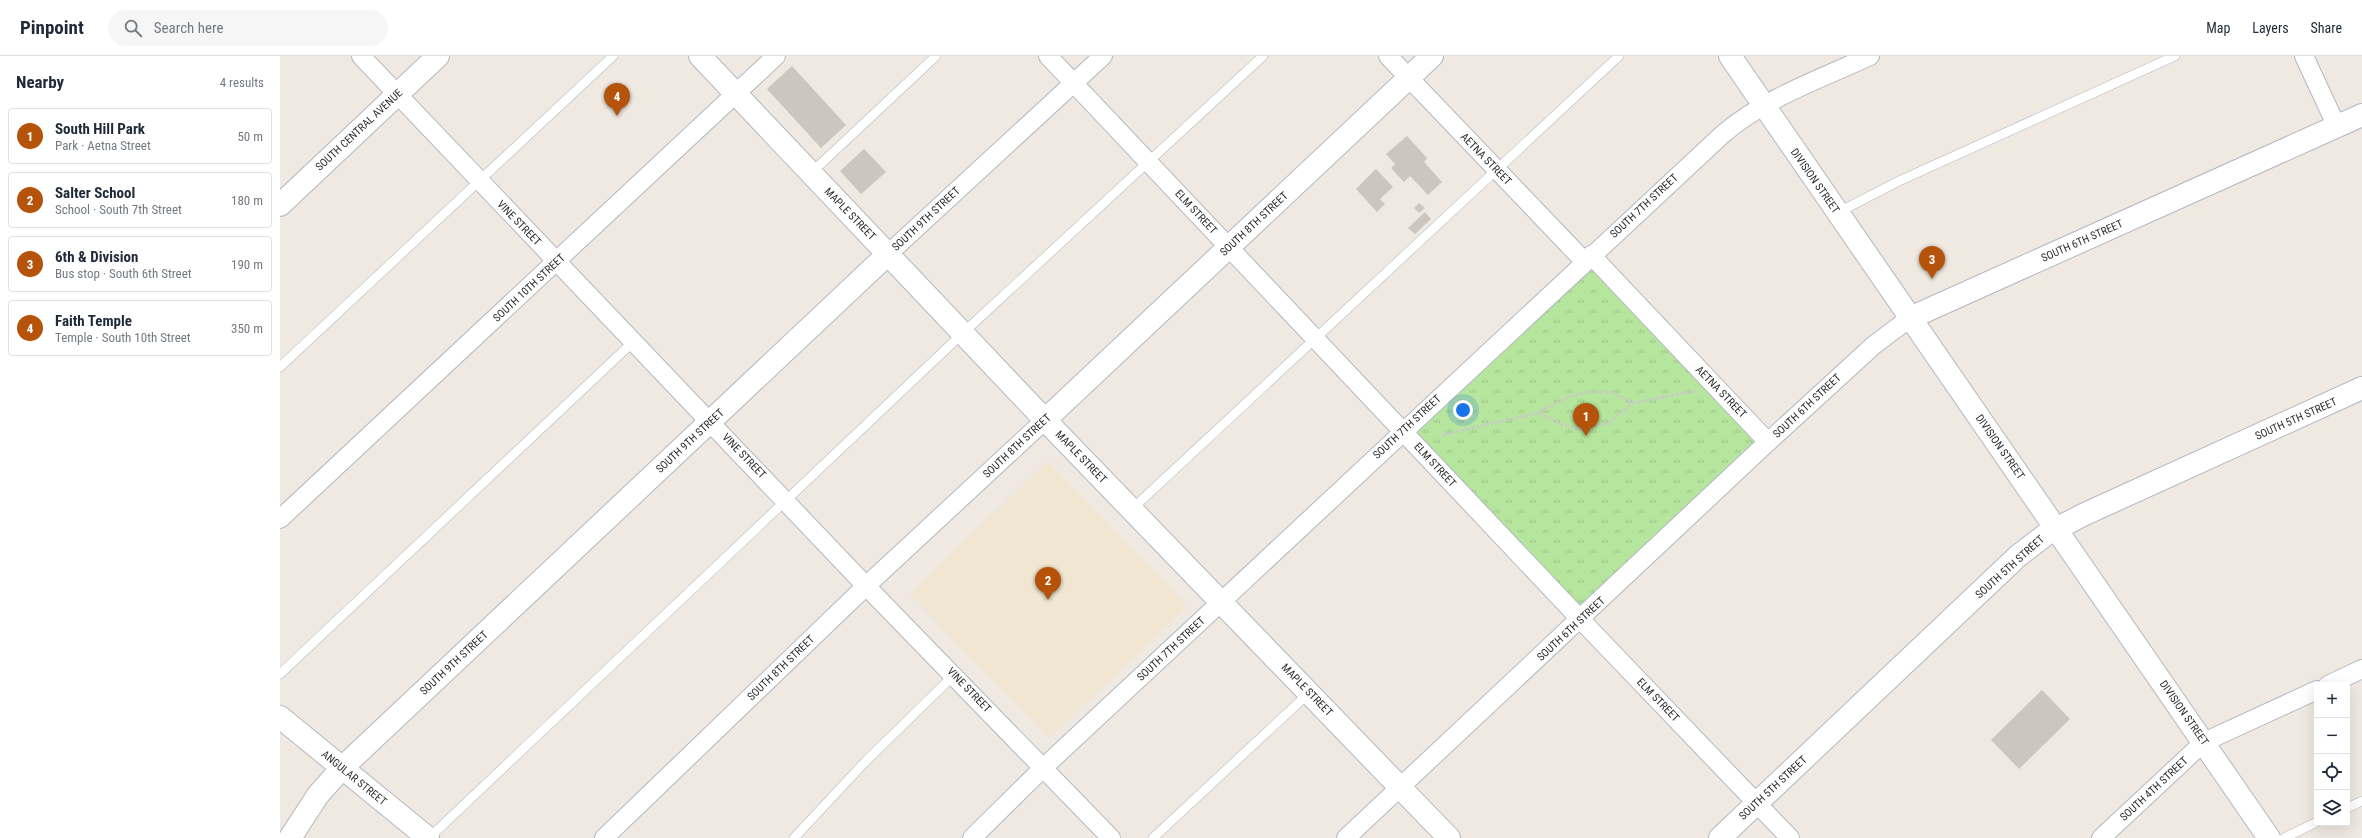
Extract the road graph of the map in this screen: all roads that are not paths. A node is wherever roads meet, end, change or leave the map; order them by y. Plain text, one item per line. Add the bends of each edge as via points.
1 (361, 56) edge
2 (438, 56) edge
3 (613, 56) edge
4 (700, 56) edge
5 (776, 56) edge
6 (936, 56) edge
7 (1048, 56) edge
8 (1103, 56) edge
9 (1263, 56) edge
10 (1388, 56) edge
11 (1432, 56) edge
12 (1619, 56) edge
13 (1730, 56) edge
14 (1870, 56) edge
15 (2175, 56) edge
16 (2304, 56) edge
17 (1409, 77) junction
18 (1074, 83) junction
19 (397, 94) junction
20 (736, 94) junction
21 (1763, 105) junction
22 (2362, 115) edge
23 (2337, 127) junction
24 (1148, 162) junction
25 (1497, 170) junction
26 (810, 173) junction
27 (479, 181) junction
28 (280, 205) edge
29 (1837, 213) junction
30 (1229, 247) junction
31 (888, 254) junction
32 (1588, 258) junction
33 (557, 262) junction
34 (1910, 318) junction
35 (963, 333) junction
36 (1315, 337) junction
37 (633, 342) junction
38 (280, 367) edge
39 (2362, 388) edge
40 (1045, 420) junction
41 (710, 422) junction
42 (1404, 430) junction
43 (1768, 442) junction
44 (786, 500) junction
45 (1132, 510) junction
46 (280, 519) edge
47 (2056, 528) junction
48 (866, 586) junction
49 (1222, 602) junction
50 (1581, 620) junction
51 (2362, 669) edge
52 (280, 674) edge
53 (954, 675) junction
54 (2334, 682) edge
55 (2314, 691) edge
56 (1309, 693) junction
57 (280, 717) edge
58 (2204, 742) junction
59 (1044, 767) junction
60 (342, 768) junction
61 (1401, 788) junction
62 (2362, 801) edge
63 (1757, 803) junction
64 (2350, 807) edge
65 (2314, 823) edge
66 (290, 838) edge
67 (428, 838) edge
68 (604, 838) edge
69 (794, 838) edge
70 (972, 838) edge
71 (1111, 838) edge
72 (1153, 838) edge
73 (1346, 838) edge
74 (1449, 838) edge
75 (1720, 838) edge
76 (1790, 838) edge
77 (2101, 838) edge
78 (2269, 838) edge
79 (2284, 838) edge

1 - 19 street, VINE STREET
2 - 19 street, SOUTH CENTRAL AVENUE
3 - 27 lane
4 - 20 street, MAPLE STREET
5 - 20 street, SOUTH 10TH STREET
6 - 26 lane
7 - 18 street, ELM STREET
8 - 18 street, SOUTH 9TH STREET
9 - 24 lane
10 - 17 street, AETNA STREET
11 - 17 street, SOUTH 8TH STREET
12 - 25 lane
13 - 21 street, DIVISION STREET
14 - 21 street, SOUTH 7TH STREET
15 - 29 lane via 1899,181
16 - 23 street
17 - 25 street, AETNA STREET
17 - 30 street, SOUTH 8TH STREET
18 - 24 street, ELM STREET
18 - 31 street, SOUTH 9TH STREET
19 - 27 street, VINE STREET
19 - 28 street, SOUTH CENTRAL AVENUE
20 - 26 street, MAPLE STREET
20 - 33 street, SOUTH 10TH STREET
21 - 29 street, DIVISION STREET
21 - 32 street, SOUTH 7TH STREET via 1744,116 1723,134
22 - 23 street, SOUTH 6TH STREET
23 - 34 street, SOUTH 6TH STREET
24 - 30 street, ELM STREET
24 - 35 lane
25 - 32 street, AETNA STREET
25 - 36 lane
26 - 31 street, MAPLE STREET
27 - 33 street, VINE STREET
27 - 38 lane
29 - 34 street, DIVISION STREET
30 - 36 street, ELM STREET
30 - 40 street, SOUTH 8TH STREET
31 - 35 street, MAPLE STREET
31 - 41 street, SOUTH 9TH STREET
32 - 42 street, SOUTH 7TH STREET
32 - 43 street, AETNA STREET
33 - 37 street, VINE STREET
33 - 46 street, SOUTH 10TH STREET
34 - 43 street, SOUTH 6TH STREET via 1874,345
34 - 47 street, DIVISION STREET
35 - 40 street, MAPLE STREET
35 - 44 lane
36 - 42 street, ELM STREET
36 - 45 lane
37 - 41 street, VINE STREET
37 - 52 lane
39 - 47 street, SOUTH 5TH STREET
40 - 45 street, MAPLE STREET
40 - 48 street, SOUTH 8TH STREET
41 - 44 street, VINE STREET
41 - 60 street, SOUTH 9TH STREET
42 - 49 street, SOUTH 7TH STREET
42 - 50 street, ELM STREET
43 - 50 street, SOUTH 6TH STREET
44 - 48 street, VINE STREET
44 - 67 lane
45 - 49 street, MAPLE STREET
47 - 58 street, DIVISION STREET
47 - 63 street, SOUTH 5TH STREET via 2018,556
48 - 53 street, VINE STREET
48 - 68 street, SOUTH 8TH STREET
49 - 56 street, MAPLE STREET
49 - 59 street, SOUTH 7TH STREET
50 - 61 street, SOUTH 6TH STREET
50 - 63 street, ELM STREET
51 - 54 street
53 - 59 street, VINE STREET
53 - 69 lane via 865,762
55 - 58 street, SOUTH 4TH STREET
56 - 61 street, MAPLE STREET
56 - 72 lane
57 - 60 street, ANGULAR STREET
58 - 77 street, SOUTH 4TH STREET
58 - 78 street, DIVISION STREET
59 - 70 street, SOUTH 7TH STREET
59 - 71 street, VINE STREET
60 - 66 street, SOUTH 9TH STREET via 318,795
60 - 67 street, ANGULAR STREET
61 - 73 street, SOUTH 6TH STREET
61 - 74 street, MAPLE STREET
62 - 64 lane
63 - 75 street, SOUTH 5TH STREET
63 - 76 street, ELM STREET
65 - 79 lane

